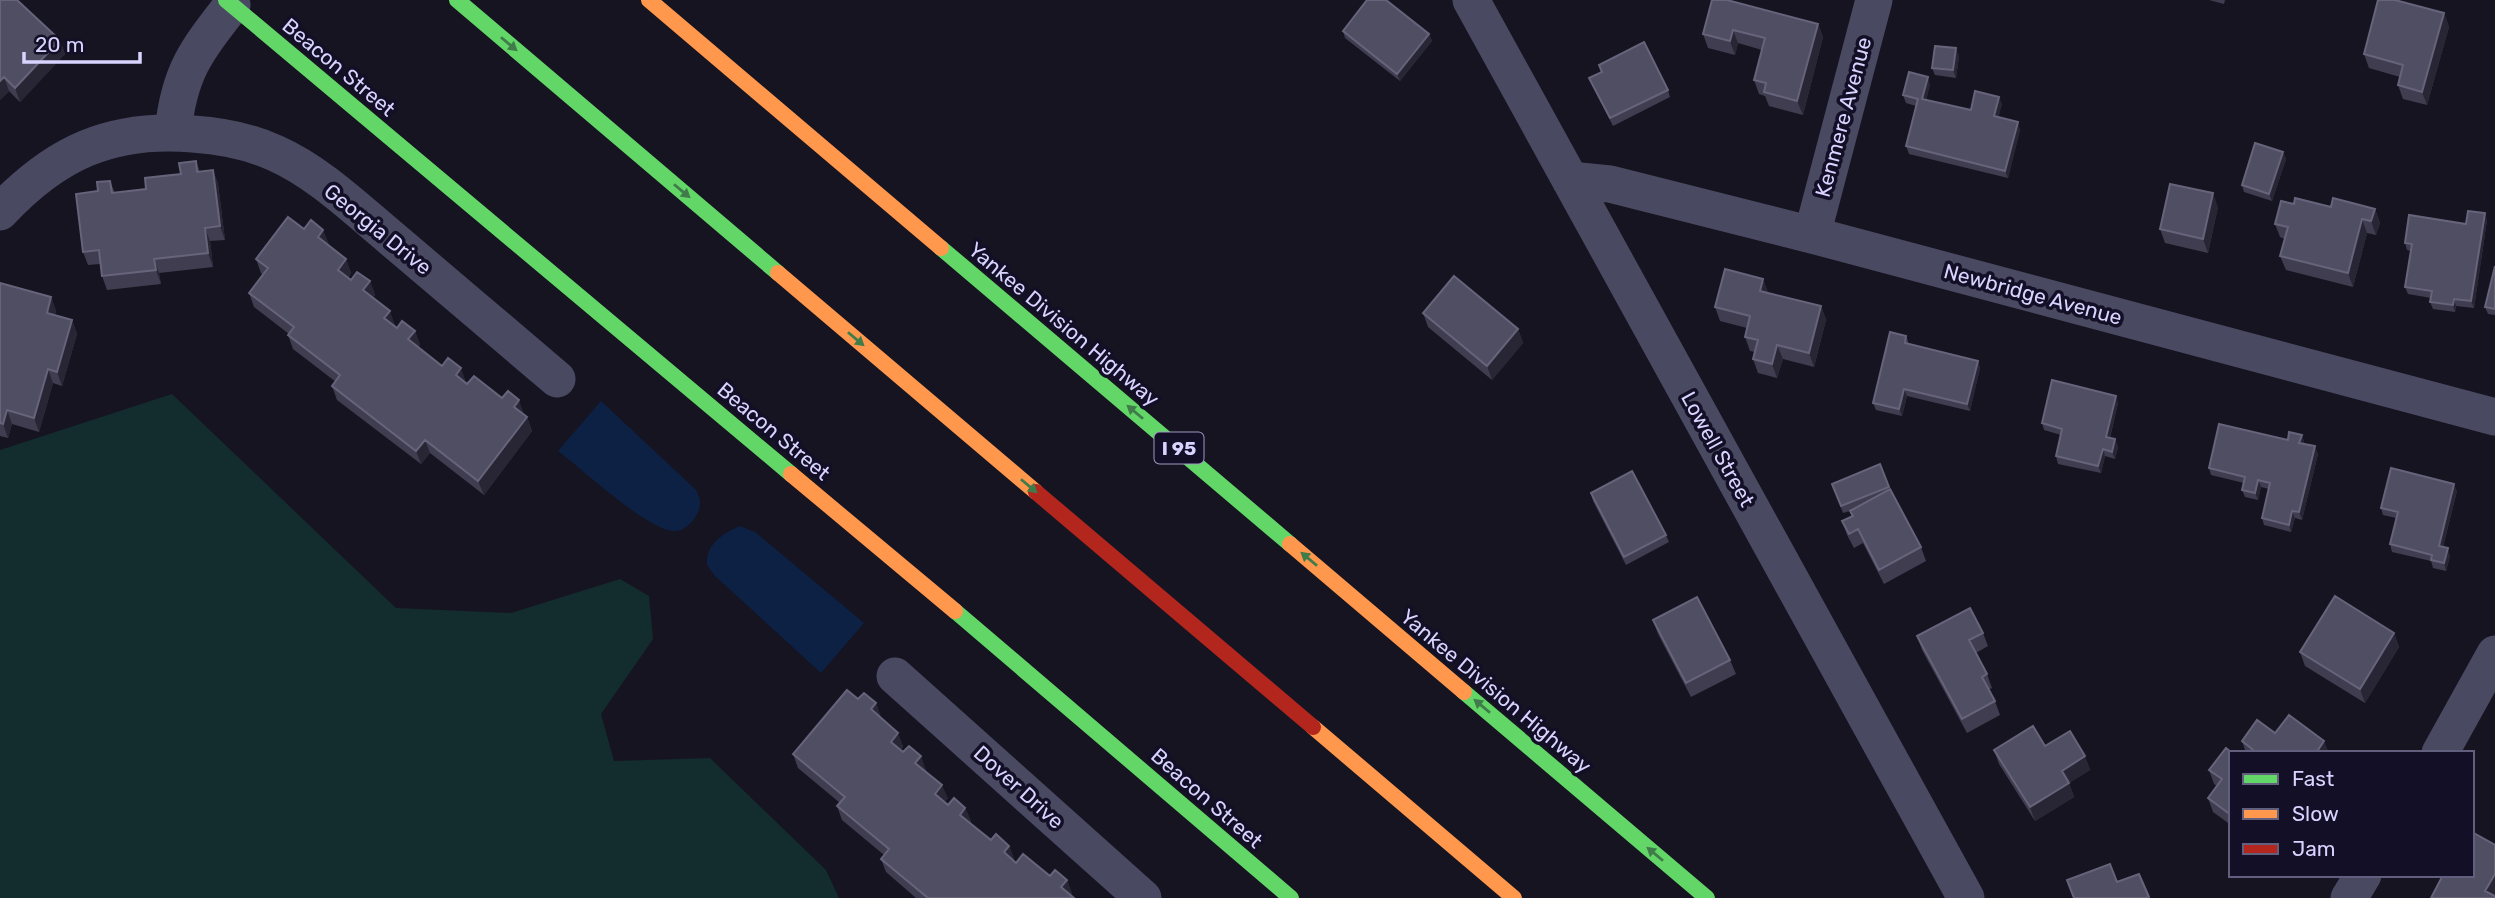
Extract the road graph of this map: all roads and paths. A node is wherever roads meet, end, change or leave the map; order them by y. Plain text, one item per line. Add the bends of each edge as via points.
1 (457, 0) edge
2 (649, 0) edge
3 (1471, 0) edge
4 (1874, 0) edge
5 (229, 3) edge
6 (173, 132) junction
7 (1570, 180) junction
8 (0, 212) edge
9 (1812, 235) junction
10 (557, 379) dead end
11 (2495, 418) edge
12 (2495, 654) edge
13 (895, 676) dead end
14 (2441, 751) edge
15 (2362, 877) edge
16 (1143, 898) edge
17 (1291, 898) edge
18 (1514, 898) edge
19 (1707, 898) edge
20 (1966, 898) edge
21 (2349, 898) edge

1 -> 18 main road
19 -> 2 main road, Yankee Division Highway / I 95
3 - 7 street, Lowell Street
4 - 9 street, Kenmere Avenue
5 - 6 street via 189,65
5 - 17 main road, Beacon Street
6 - 8 street, Georgia Drive via 122,136 89,146 40,174
6 - 10 street, Georgia Drive via 238,140 277,153 302,168
7 - 9 street, Newbridge Avenue via 1610,184
7 - 20 street, Lowell Street
9 - 11 street, Newbridge Avenue
12 - 14 street
13 - 16 street, Dover Drive
15 - 21 street

